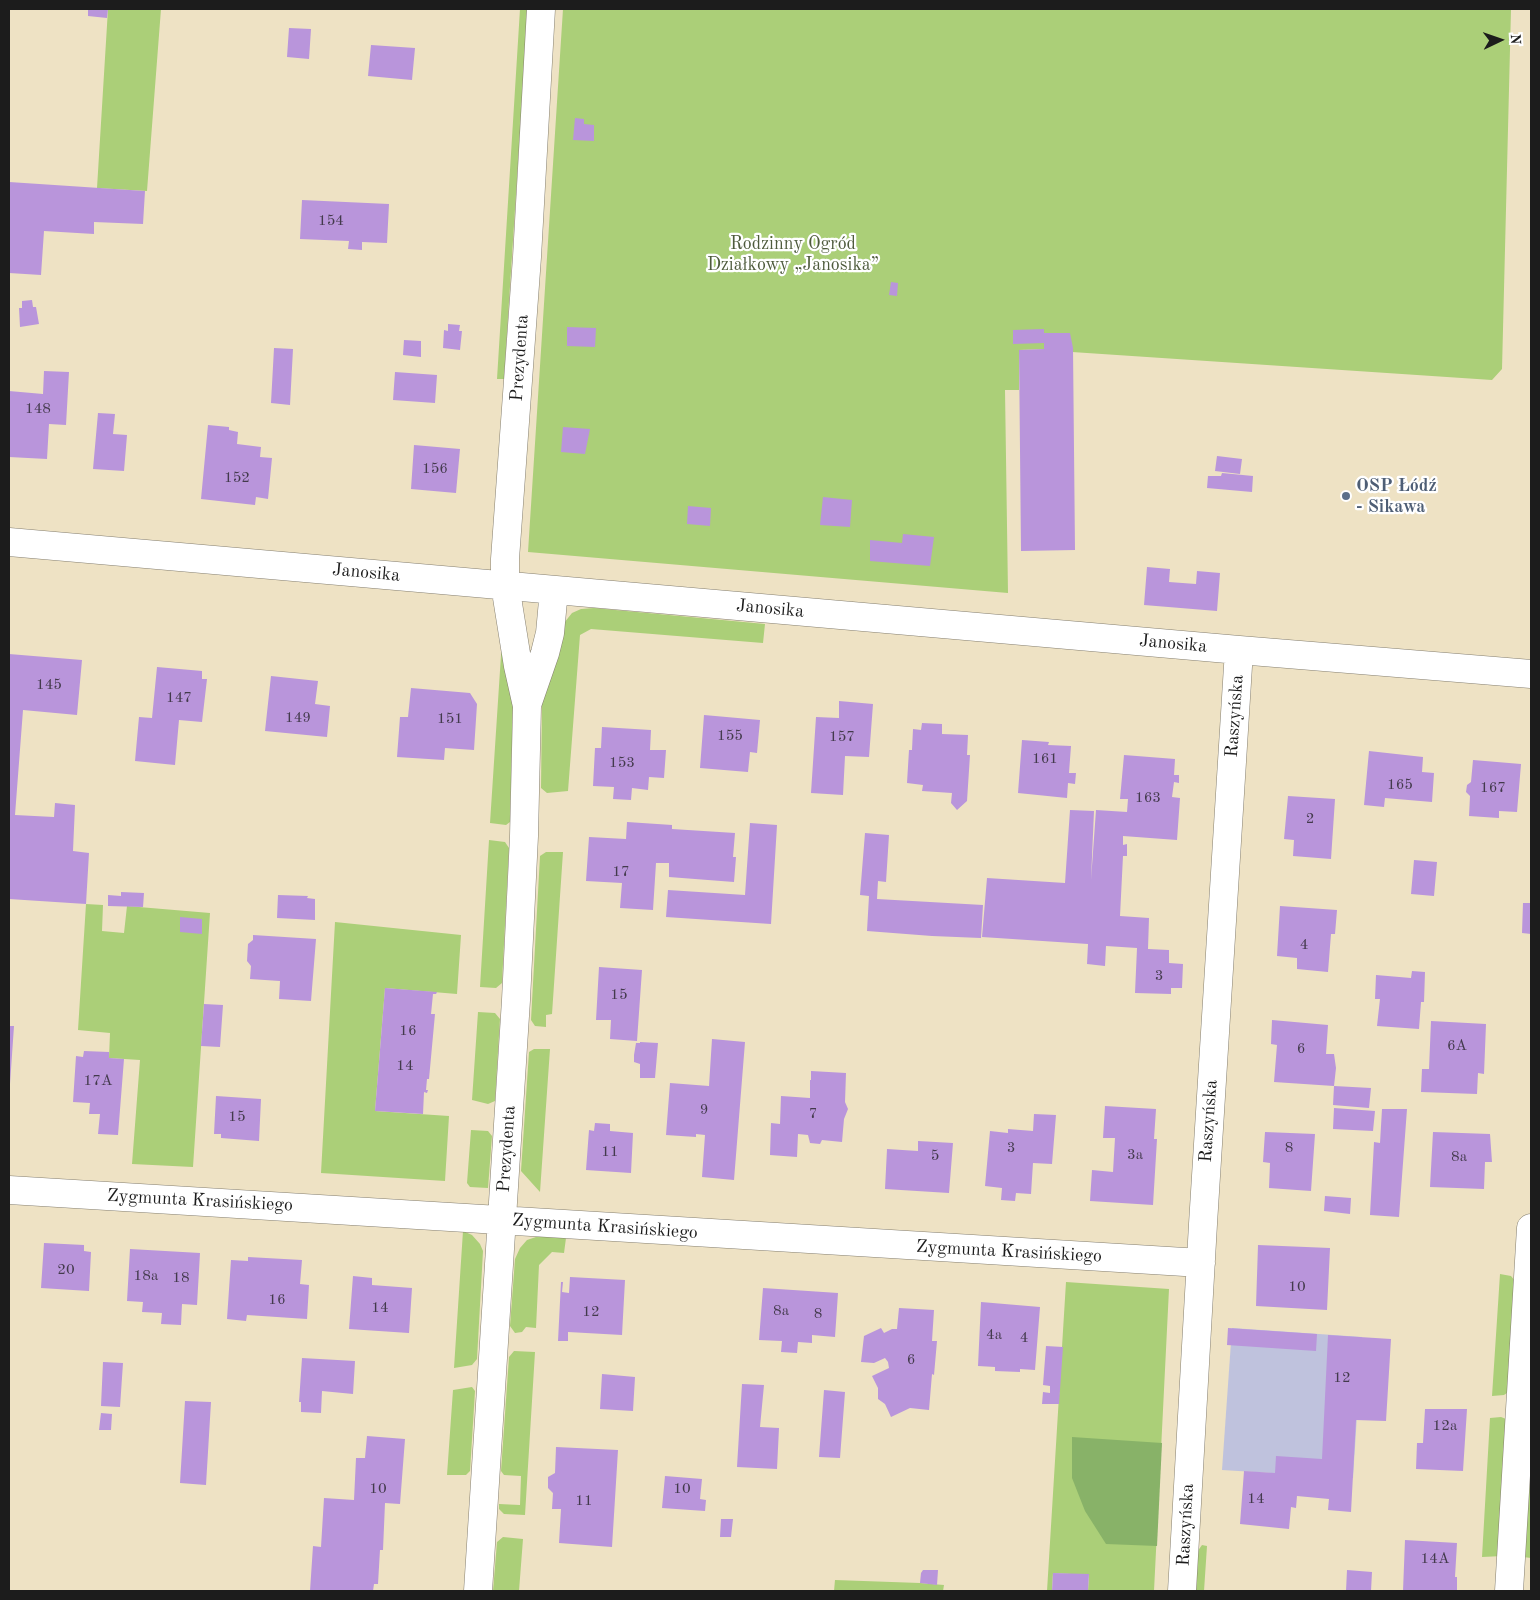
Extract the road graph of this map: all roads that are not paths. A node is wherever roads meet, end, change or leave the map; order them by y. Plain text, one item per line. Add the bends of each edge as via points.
1 (541, 9) edge
2 (9, 542) edge
3 (505, 585) junction
4 (554, 590) junction
5 (1239, 650) junction
6 (1531, 674) edge
7 (527, 706) junction
8 (9, 1190) edge
9 (502, 1220) junction
10 (1531, 1228) edge
11 (1201, 1263) junction
12 (478, 1591) edge
13 (1182, 1591) edge
14 (1509, 1591) edge

1 - 3 street, Prezydenta
2 - 3 street, Janosika
3 - 4 street, Janosika
3 - 7 street, Prezydenta
4 - 5 street, Janosika
4 - 7 street, Prezydenta via 550,633
5 - 6 street, Janosika
5 - 11 street, Raszyńska
7 - 9 street, Prezydenta via 517,990
8 - 9 street, Zygmunta Krasińskiego
9 - 11 street, Zygmunta Krasińskiego
9 - 12 street, Prezydenta
10 - 14 street
11 - 13 street, Raszyńska

